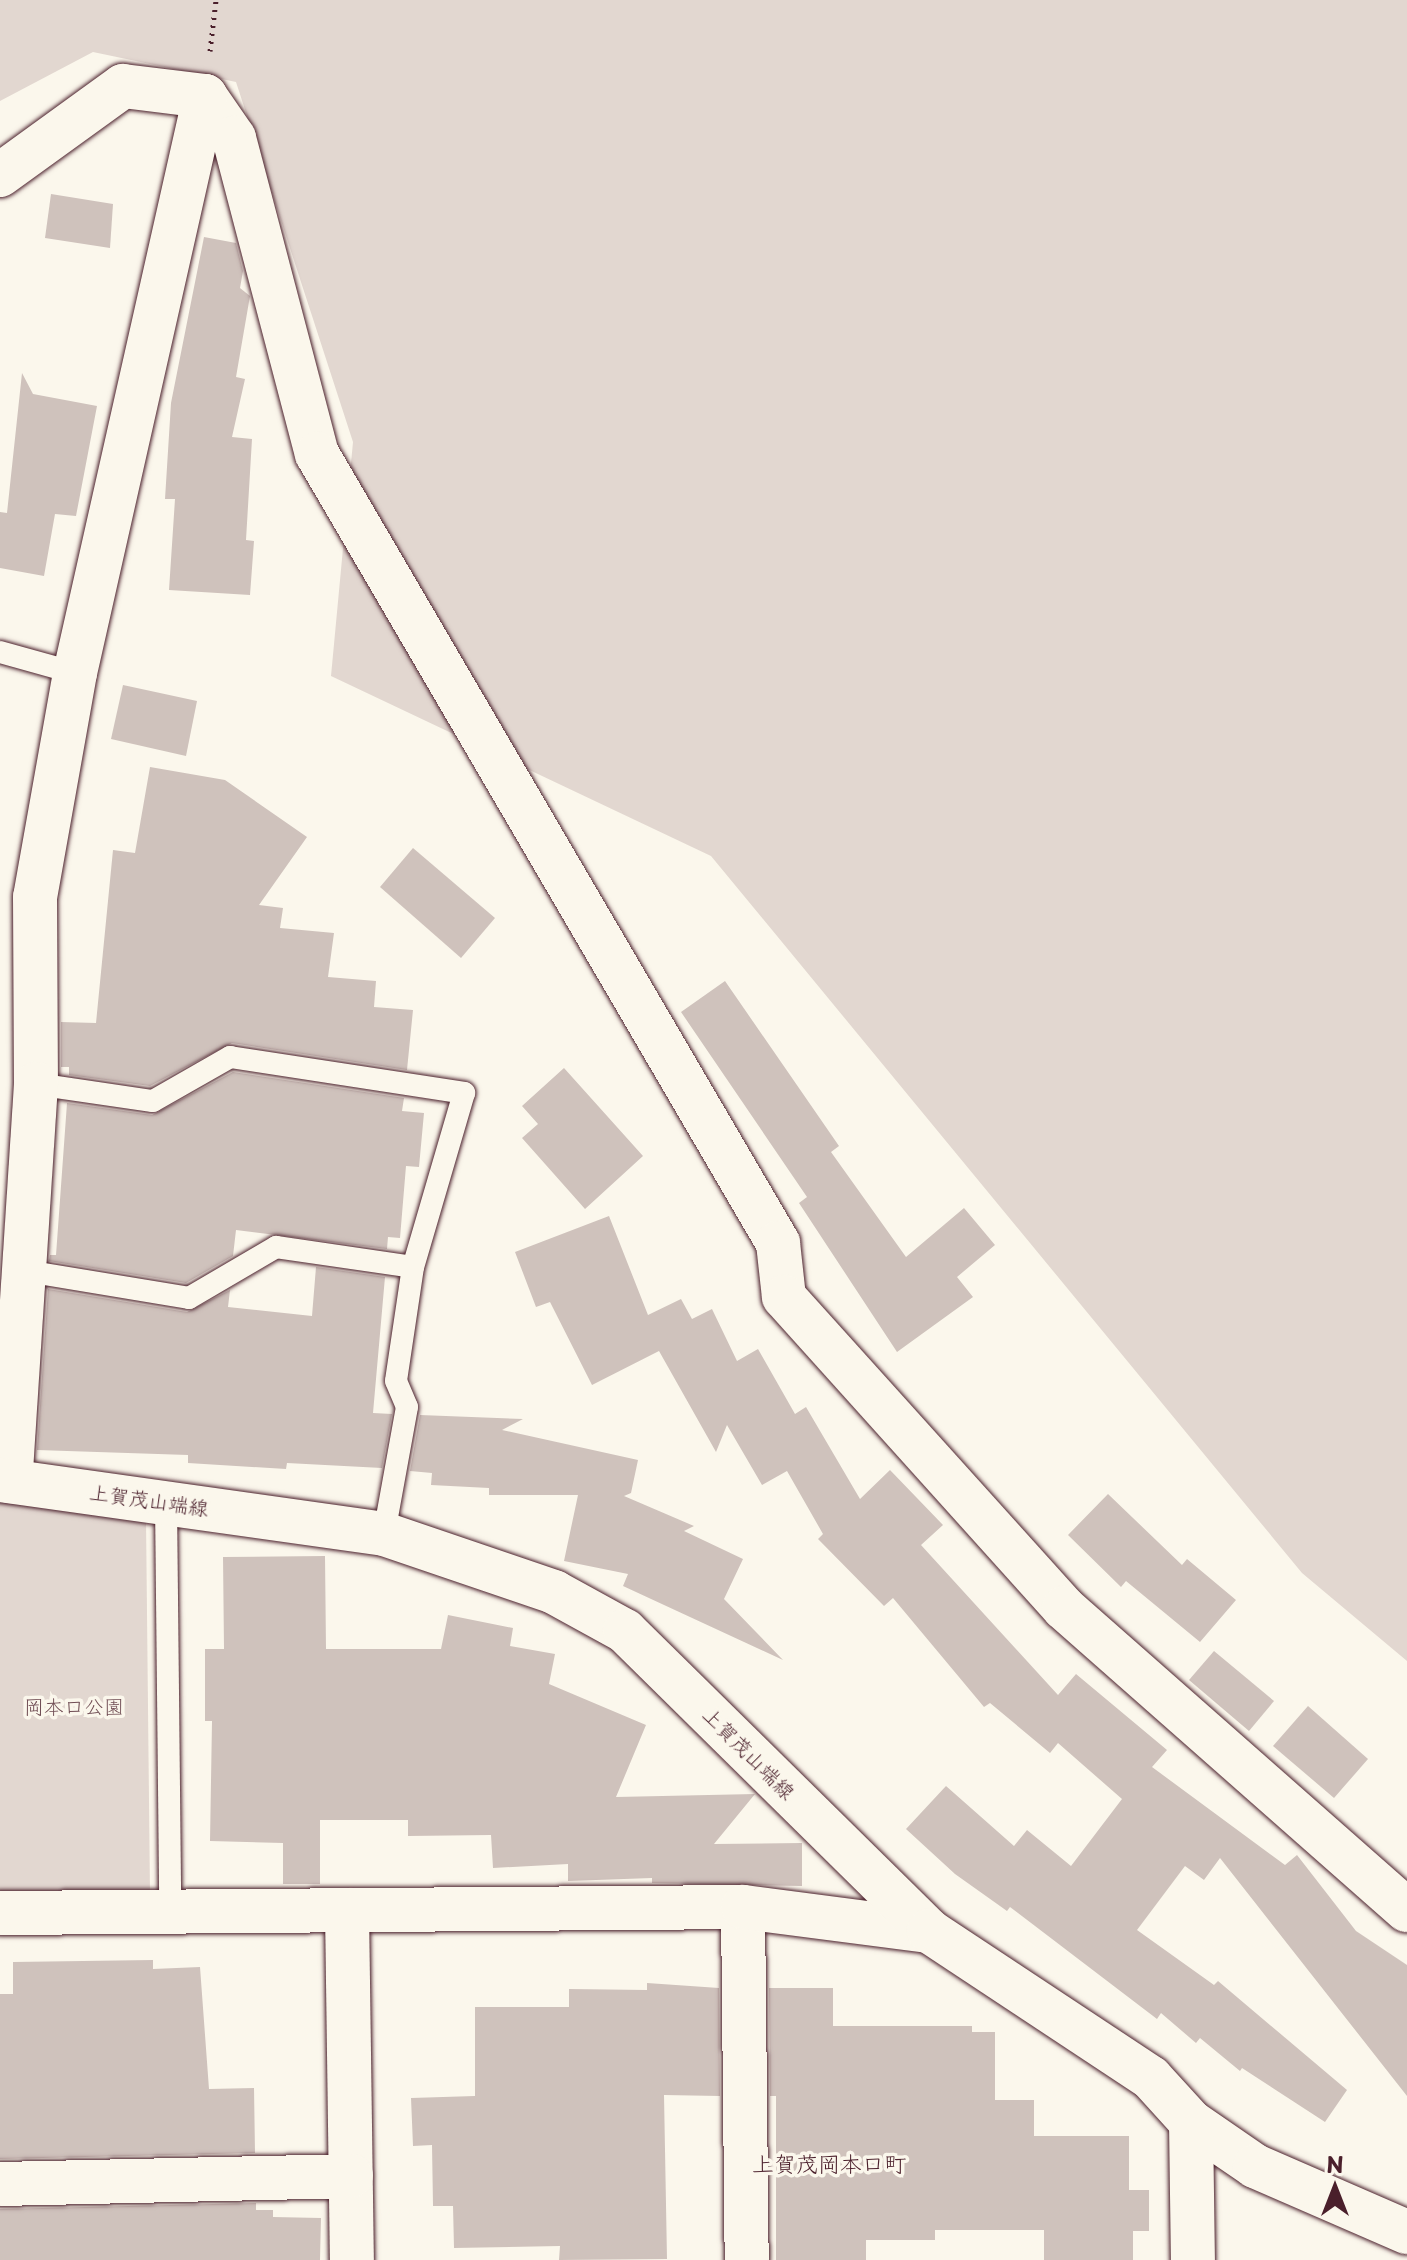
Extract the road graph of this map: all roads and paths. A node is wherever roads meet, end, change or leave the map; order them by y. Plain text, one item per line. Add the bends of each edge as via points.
1 (205, 96) junction
2 (0, 175) edge
3 (0, 652) edge
4 (75, 673) junction
5 (18, 894) edge
6 (36, 1084) junction
7 (413, 1267) junction
8 (26, 1271) junction
9 (5, 1481) edge
10 (166, 1501) junction
11 (384, 1534) junction
12 (743, 1907) junction
13 (347, 1910) junction
14 (1407, 1910) edge
15 (0, 1913) edge
16 (170, 1913) junction
17 (929, 1931) junction
18 (1191, 2122) junction
19 (351, 2176) junction
20 (0, 2184) edge
21 (1407, 2232) edge
22 (352, 2260) edge
23 (747, 2260) edge
24 (1193, 2260) edge

1 - 2 street via 123,86
1 - 4 street
1 - 14 street via 234,138 317,454 778,1243 784,1297 1064,1608
3 - 4 lane
4 - 5 street
5 - 6 street
6 - 7 lane via 153,1101 230,1057 464,1093
6 - 8 street
7 - 8 lane via 276,1247 189,1298
7 - 11 lane via 396,1381 407,1407
8 - 9 street
9 - 10 street, 上賀茂山端線
10 - 11 street, 上賀茂山端線
10 - 16 lane
11 - 17 street, 上賀茂山端線 via 554,1592 625,1631
12 - 13 street
12 - 17 street
12 - 23 street
13 - 16 street
13 - 19 street
15 - 16 street
17 - 18 street, 上賀茂山端線 via 1151,2078
18 - 21 street, 上賀茂山端線 via 1255,2166
18 - 24 street
19 - 20 street
19 - 22 street

